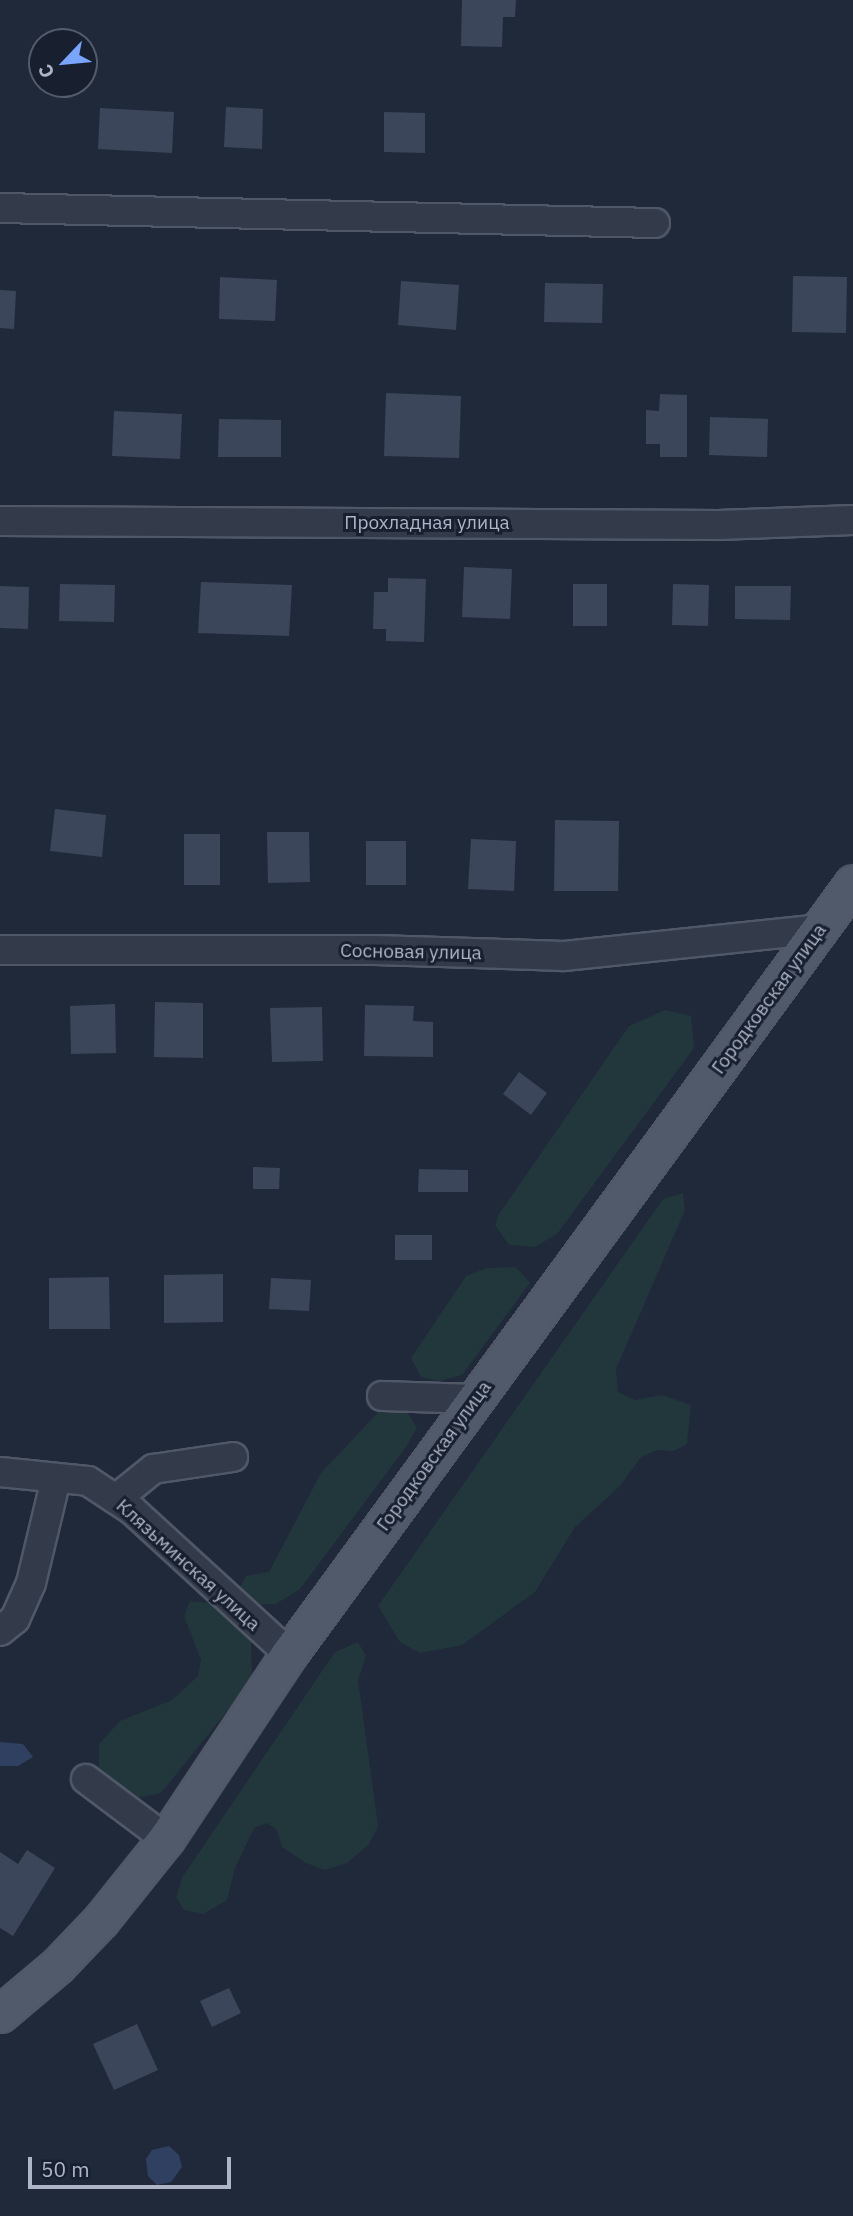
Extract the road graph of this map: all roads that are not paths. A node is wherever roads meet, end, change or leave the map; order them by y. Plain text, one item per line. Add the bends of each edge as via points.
1 (0, 208) edge
2 (655, 223) dead end
3 (853, 520) edge
4 (0, 521) edge
5 (853, 883) edge
6 (820, 929) junction
7 (0, 950) edge
8 (382, 1396) dead end
9 (476, 1399) junction
10 (233, 1457) dead end
11 (0, 1472) edge
12 (56, 1479) junction
13 (116, 1499) junction
14 (0, 1631) edge
15 (289, 1654) junction
16 (86, 1779) dead end
17 (166, 1839) junction
18 (0, 2014) edge

1 - 2 street
3 - 4 street, Прохладная улица via 718,525
5 - 6 main road, Городковская улица
6 - 7 street, Сосновая улица via 564,956 375,950
6 - 9 main road, Городковская улица
8 - 9 street
9 - 15 main road, Городковская улица
10 - 13 street via 153,1469
11 - 12 street, Клязьминская улица
12 - 13 street, Клязьминская улица via 88,1481
12 - 14 street via 31,1584 15,1619
13 - 15 street, Клязьминская улица
15 - 17 main road, Городковская улица
16 - 17 street
17 - 18 main road, Городковская улица via 84,1938

